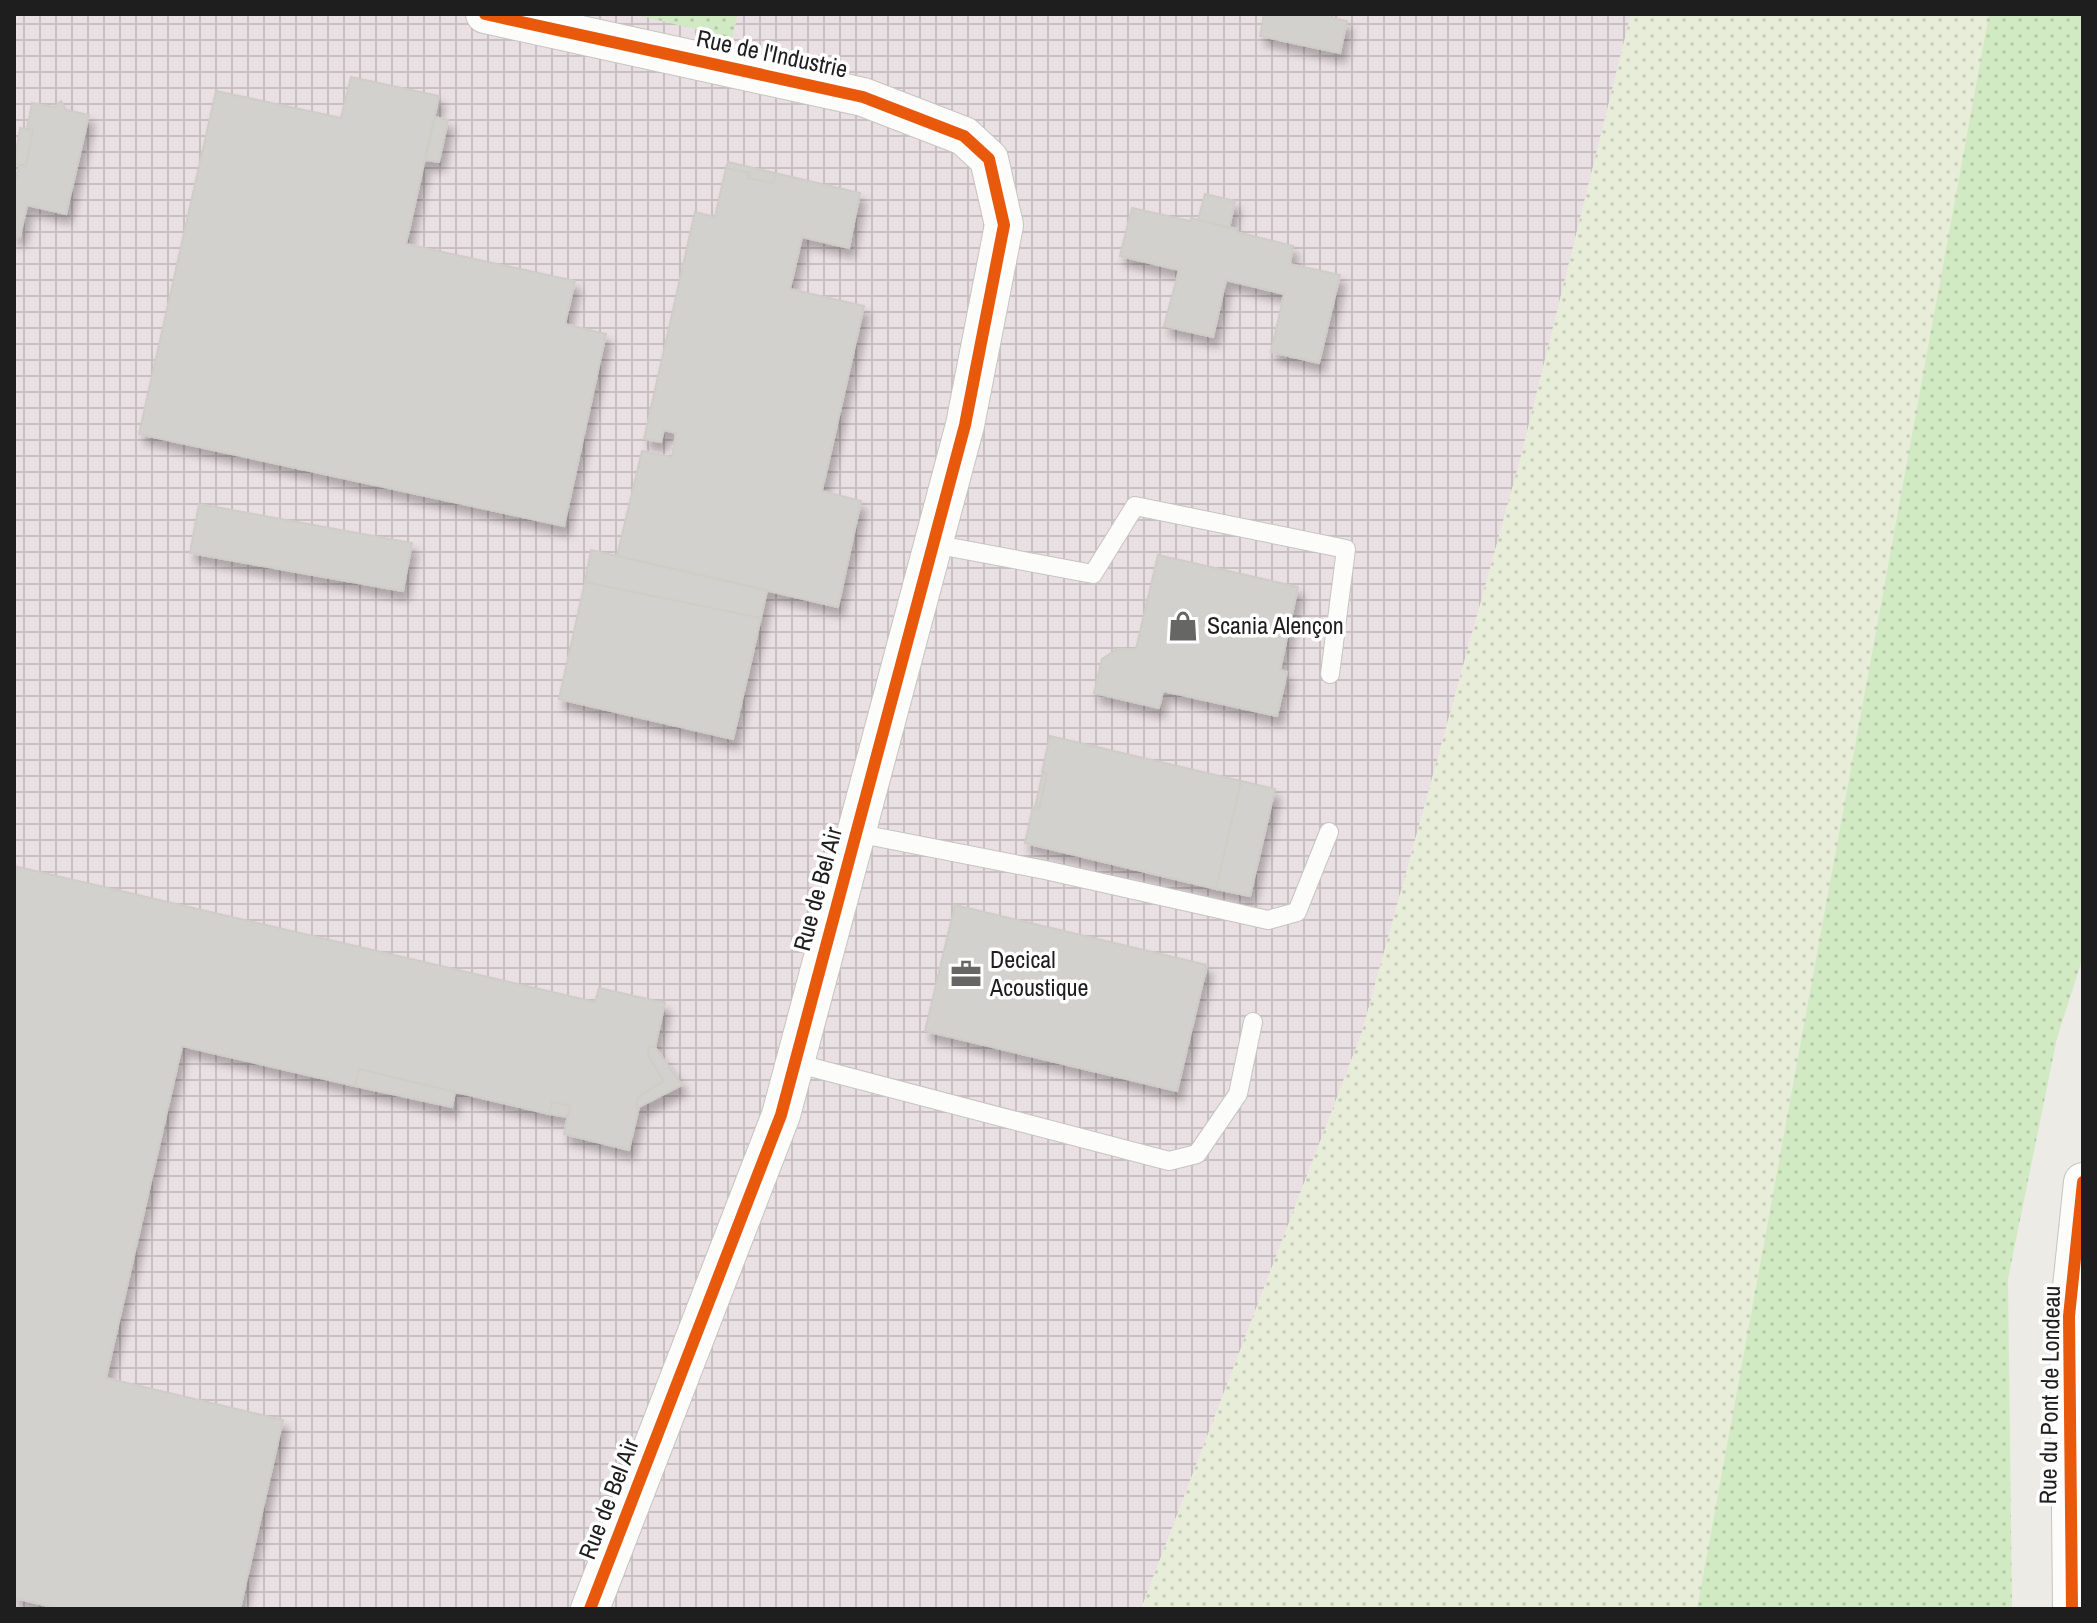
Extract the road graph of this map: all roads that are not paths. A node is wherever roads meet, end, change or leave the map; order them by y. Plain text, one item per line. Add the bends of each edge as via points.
1 (485, 14) edge
2 (989, 159) joint
3 (933, 544) junction
4 (1330, 674) dead end
5 (1329, 832) dead end
6 (856, 833) junction
7 (1253, 1022) dead end
8 (795, 1063) junction
9 (2083, 1182) edge
10 (590, 1609) edge
11 (2072, 1609) edge

1 - 2 street, Rue de l'Industrie via 863,97 964,136
2 - 3 street, Rue de Bel Air via 1004,225 965,425
3 - 4 lane via 1093,574 1135,506 1346,549
3 - 6 street, Rue de Bel Air
5 - 6 lane via 1297,912 1268,920
6 - 8 street, Rue de Bel Air
7 - 8 lane via 1238,1094 1197,1154 1169,1161
8 - 10 street, Rue de Bel Air via 781,1115
9 - 11 street, Rue du Pont de Londeau via 2069,1316

